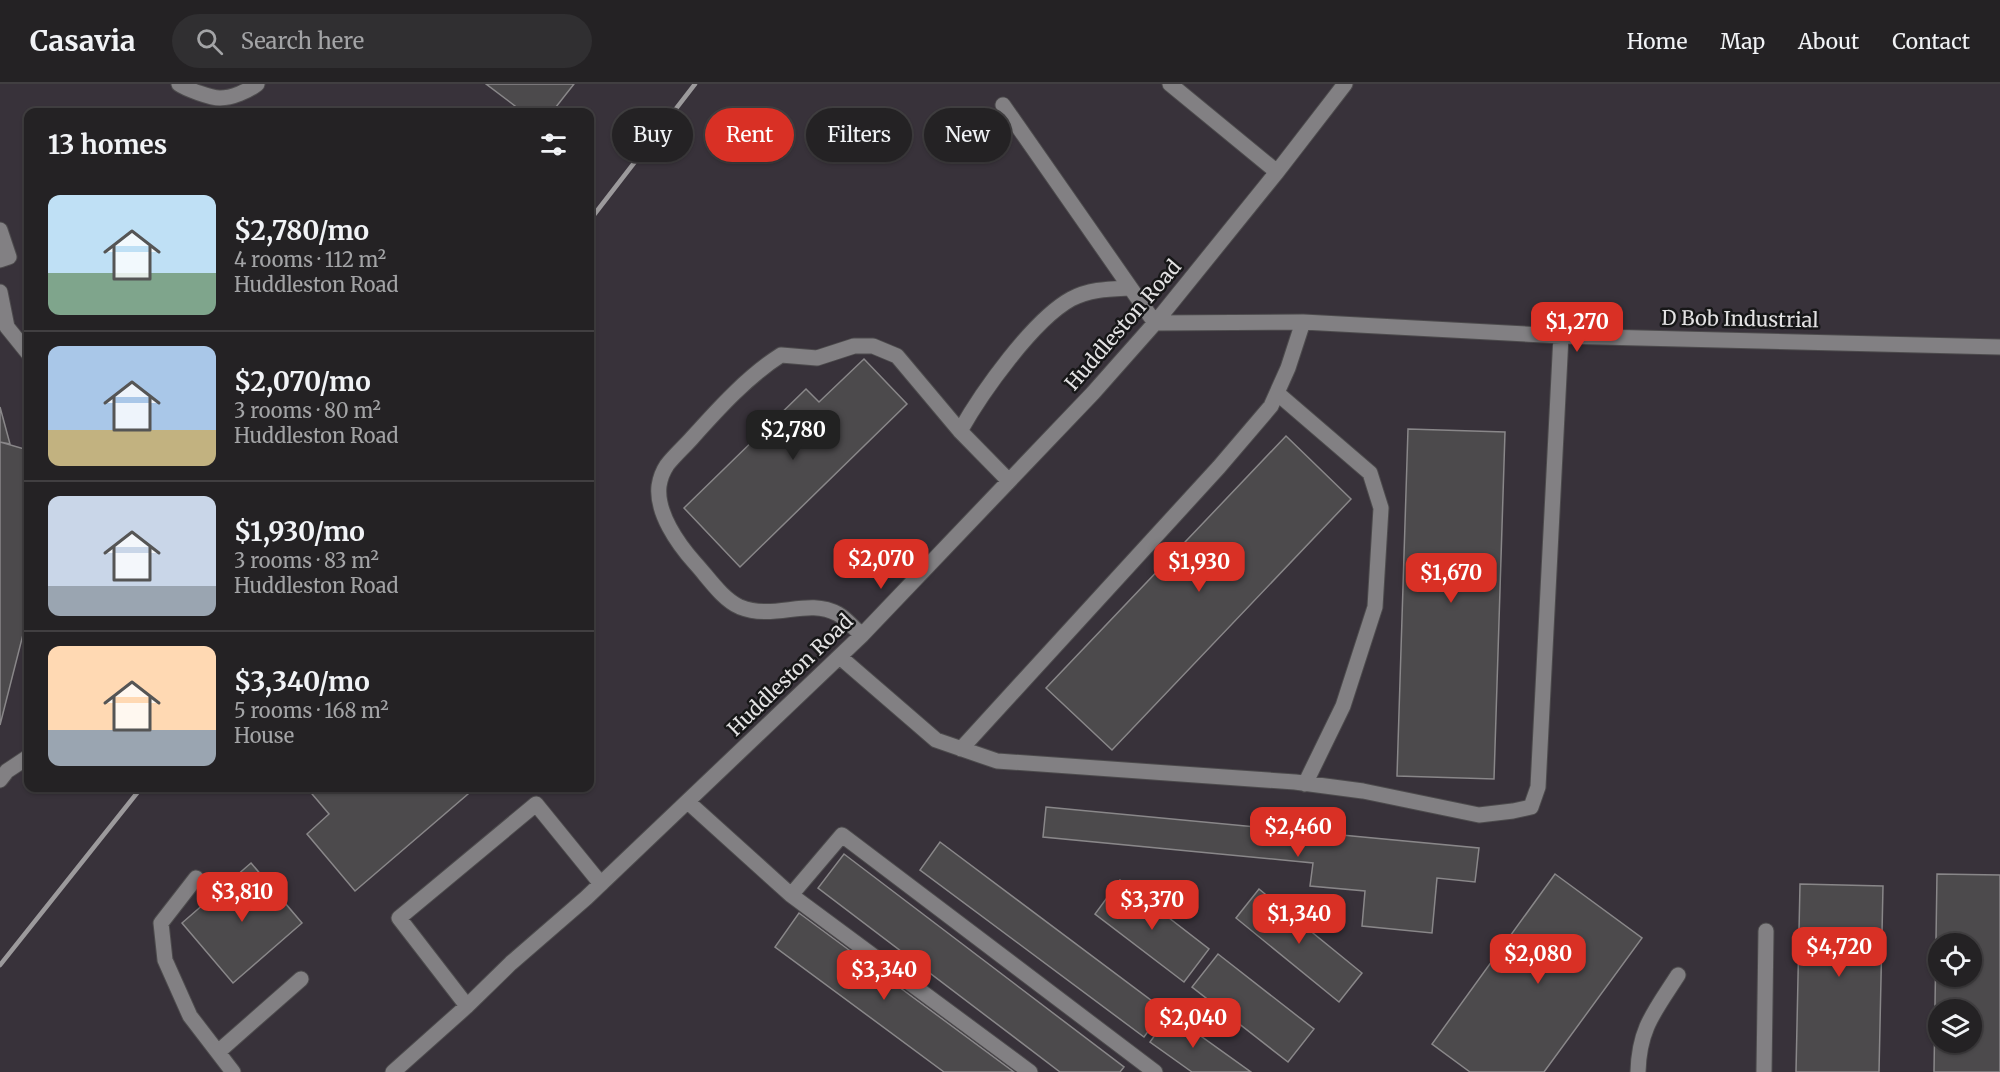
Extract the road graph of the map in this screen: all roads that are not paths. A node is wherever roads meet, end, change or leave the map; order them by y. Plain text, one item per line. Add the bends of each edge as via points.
1 (179, 84) edge
2 (257, 84) edge
3 (1170, 84) edge
4 (1345, 84) edge
5 (1003, 105) dead end
6 (1277, 172) junction
7 (0, 230) edge
8 (0, 261) edge
9 (1130, 288) junction
10 (0, 292) edge
11 (1303, 322) junction
12 (1155, 323) junction
13 (1561, 336) junction
14 (2000, 347) edge
15 (24, 348) edge
16 (1277, 393) junction
17 (960, 431) junction
18 (1008, 480) junction
19 (862, 635) junction
20 (840, 657) junction
21 (961, 749) junction
22 (24, 760) edge
23 (0, 780) edge
24 (1305, 784) junction
25 (688, 802) junction
26 (196, 878) dead end
27 (601, 884) junction
28 (791, 895) junction
29 (1766, 931) dead end
30 (1678, 975) dead end
31 (301, 979) dead end
32 (467, 1006) junction
33 (218, 1052) junction
34 (233, 1072) edge
35 (393, 1072) edge
36 (1030, 1072) edge
37 (1155, 1072) edge
38 (1638, 1072) edge
39 (1764, 1072) edge

1 - 2 street via 220,98
3 - 6 street
4 - 6 street, Huddleston Road
5 - 9 street
6 - 12 street, Huddleston Road
7 - 8 street via 9,257
9 - 12 street
9 - 17 street via 1098,289 1054,311 1009,360
10 - 15 street via 7,327
11 - 12 street, D Bob Industrial
11 - 13 street, D Bob Industrial
11 - 16 street
12 - 18 street, Huddleston Road
13 - 14 street, D Bob Industrial
13 - 24 street via 1538,787 1531,807 1479,815 1363,791
16 - 21 street via 1271,406 1219,467
16 - 24 street via 1370,473 1381,508 1375,607 1344,706
17 - 18 street
17 - 19 street via 897,356 873,346 854,346 817,358 781,355 707,421 662,476 659,499 674,534 720,591 737,605 754,612 813,607 828,610 840,615
18 - 19 street, Huddleston Road
19 - 20 street, Huddleston Road
20 - 21 street via 936,740
20 - 25 street, Huddleston Road
21 - 24 street via 997,761
22 - 23 street
25 - 27 street, Huddleston Road
25 - 28 street
26 - 33 street via 161,923 165,960 190,1016
27 - 32 street, Huddleston Road
27 - 32 street via 536,804 399,918
28 - 36 street
28 - 37 street via 842,835
29 - 39 street
30 - 38 street via 1645,1027 1638,1050
31 - 33 street
32 - 35 street, Huddleston Road
33 - 34 street

